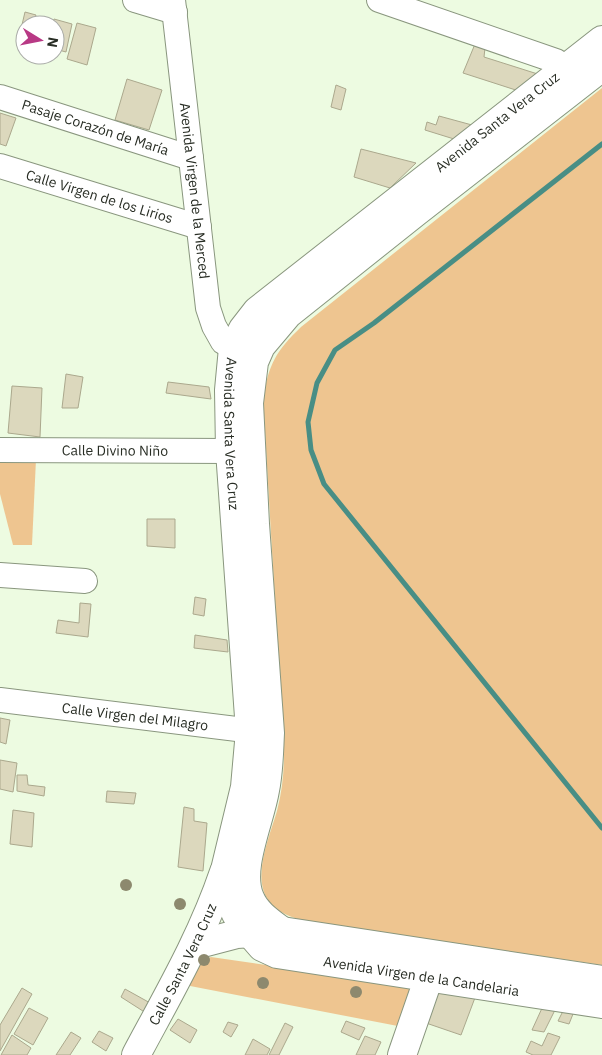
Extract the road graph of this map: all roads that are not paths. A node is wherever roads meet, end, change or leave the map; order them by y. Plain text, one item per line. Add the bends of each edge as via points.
1 (135, 0) edge
2 (379, 0) edge
3 (174, 6) edge
4 (602, 40) edge
5 (602, 67) edge
6 (567, 68) junction
7 (0, 97) edge
8 (191, 158) junction
9 (0, 166) edge
10 (199, 227) junction
11 (245, 352) junction
12 (0, 450) edge
13 (230, 450) junction
14 (0, 575) edge
15 (85, 581) dead end
16 (0, 700) edge
17 (260, 732) junction
18 (225, 870) junction
19 (282, 930) junction
20 (249, 932) junction
21 (195, 945) junction
22 (431, 965) junction
23 (602, 980) edge
24 (602, 1004) edge
25 (136, 1055) edge
26 (402, 1055) edge

1 - 3 street
2 - 6 street via 556,61
3 - 8 street, Avenida Virgen de la Merced
4 - 6 main road, Avenida Santa Vera Cruz
5 - 11 main road, Avenida Santa Vera Cruz via 288,314 260,346
6 - 11 main road, Avenida Santa Vera Cruz via 257,310 243,329
7 - 8 street, Pasaje Corazón de María
8 - 10 street, Avenida Virgen de la Merced
9 - 10 street, Calle Virgen de los Lirios
10 - 11 street, Avenida Virgen de la Merced via 208,308 214,326 223,342
11 - 13 main road, Avenida Santa Vera Cruz via 229,390
11 - 17 main road, Avenida Santa Vera Cruz via 252,376 250,403
12 - 13 street, Calle Divino Niño
13 - 17 main road, Avenida Santa Vera Cruz
14 - 15 street
16 - 17 street, Calle Virgen del Milagro
17 - 18 main road, Avenida Santa Vera Cruz
17 - 19 main road, Avenida Santa Vera Cruz via 269,765 245,876 250,898 261,915
18 - 20 main road, Avenida Santa Vera Cruz via 228,896
18 - 21 main road, Calle Santa Vera Cruz
19 - 20 main road
19 - 22 main road, Avenida Virgen de la Candelaria
20 - 21 main road
20 - 22 main road, Avenida Virgen de la Candelaria via 262,947 277,954
21 - 25 main road, Calle Santa Vera Cruz
22 - 23 main road, Avenida Virgen de la Candelaria
22 - 24 main road, Avenida Virgen de la Candelaria
22 - 26 main road

